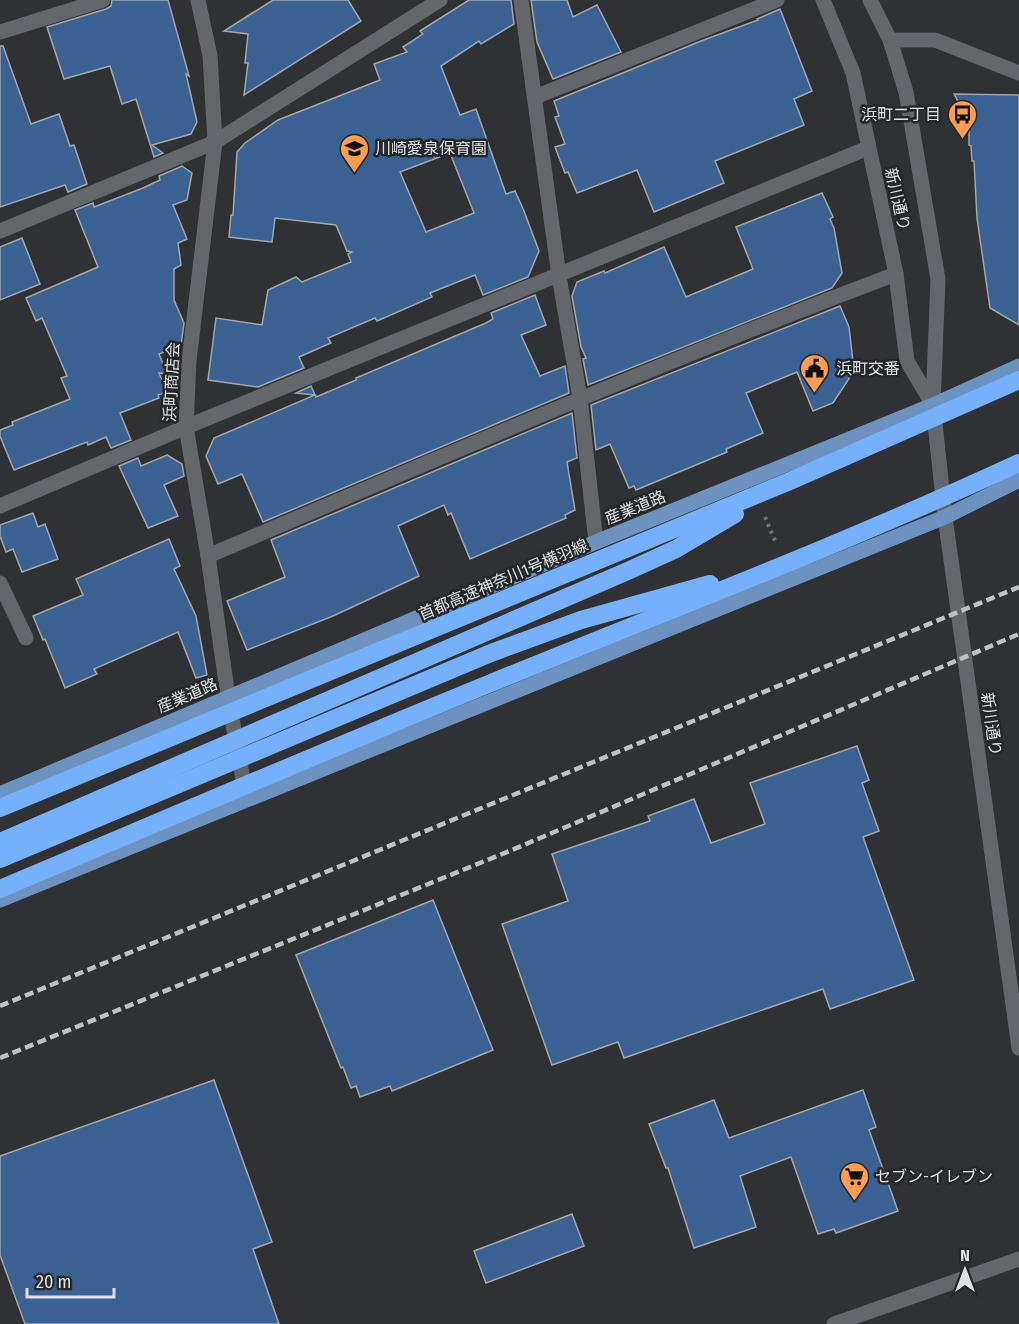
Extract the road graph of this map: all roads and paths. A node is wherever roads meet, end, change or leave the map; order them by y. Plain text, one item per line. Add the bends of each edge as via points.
1 (104, 0) edge
2 (198, 0) edge
3 (440, 0) edge
4 (521, 0) edge
5 (777, 0) edge
6 (823, 0) edge
7 (870, 0) edge
8 (57, 7) edge
9 (0, 32) edge
10 (890, 40) junction
11 (1019, 73) edge
12 (535, 96) junction
13 (215, 142) junction
14 (868, 148) junction
15 (0, 231) edge
16 (896, 274) junction
17 (559, 276) junction
18 (1019, 366) edge
19 (1019, 380) edge
20 (580, 398) junction
21 (933, 405) junction
22 (186, 427) junction
23 (1019, 463) edge
24 (790, 480) junction
25 (1019, 480) edge
26 (0, 506) edge
27 (764, 514) dead end
28 (945, 516) junction
29 (596, 542) junction
30 (777, 546) dead end
31 (208, 556) junction
32 (793, 561) junction
33 (0, 583) edge
34 (26, 638) dead end
35 (228, 698) junction
36 (0, 794) edge
37 (247, 799) junction
38 (0, 808) edge
39 (0, 842) edge
40 (0, 859) edge
41 (0, 889) edge
42 (0, 900) edge
43 (1019, 1048) edge
44 (1019, 1259) edge
45 (834, 1324) edge

1 - 8 street
2 - 13 street, 浜町商店会 via 210,56
3 - 13 street
4 - 12 street
5 - 12 street
6 - 14 street, 新川通り via 853,72
7 - 10 street, 新川通り
8 - 9 street
10 - 11 street via 935,40
10 - 21 street, 新川通り via 906,92 938,279
12 - 17 street
13 - 15 street
13 - 22 street, 浜町商店会 via 189,361
14 - 16 street, 新川通り
14 - 17 street
16 - 20 street
16 - 21 street, 新川通り via 907,361
17 - 20 street
17 - 22 street
18 - 21 main road, 産業道路
19 - 24 highway, 首都高速神奈川1号横羽線
20 - 29 street
20 - 31 street
21 - 28 street, 新川通り
21 - 29 main road, 産業道路
22 - 26 street
22 - 31 street, 浜町商店会
23 - 32 highway
24 - 38 highway, 首都高速神奈川1号横羽線
24 - 39 highway via 676,549
25 - 28 main road
27 - 30 path
28 - 37 main road
28 - 43 street, 新川通り
29 - 35 main road, 産業道路
31 - 35 street, 浜町商店会
32 - 40 highway via 581,620 491,653
32 - 41 highway
33 - 34 street
35 - 36 main road, 産業道路
35 - 37 street, 浜町商店会
37 - 42 main road
44 - 45 street

